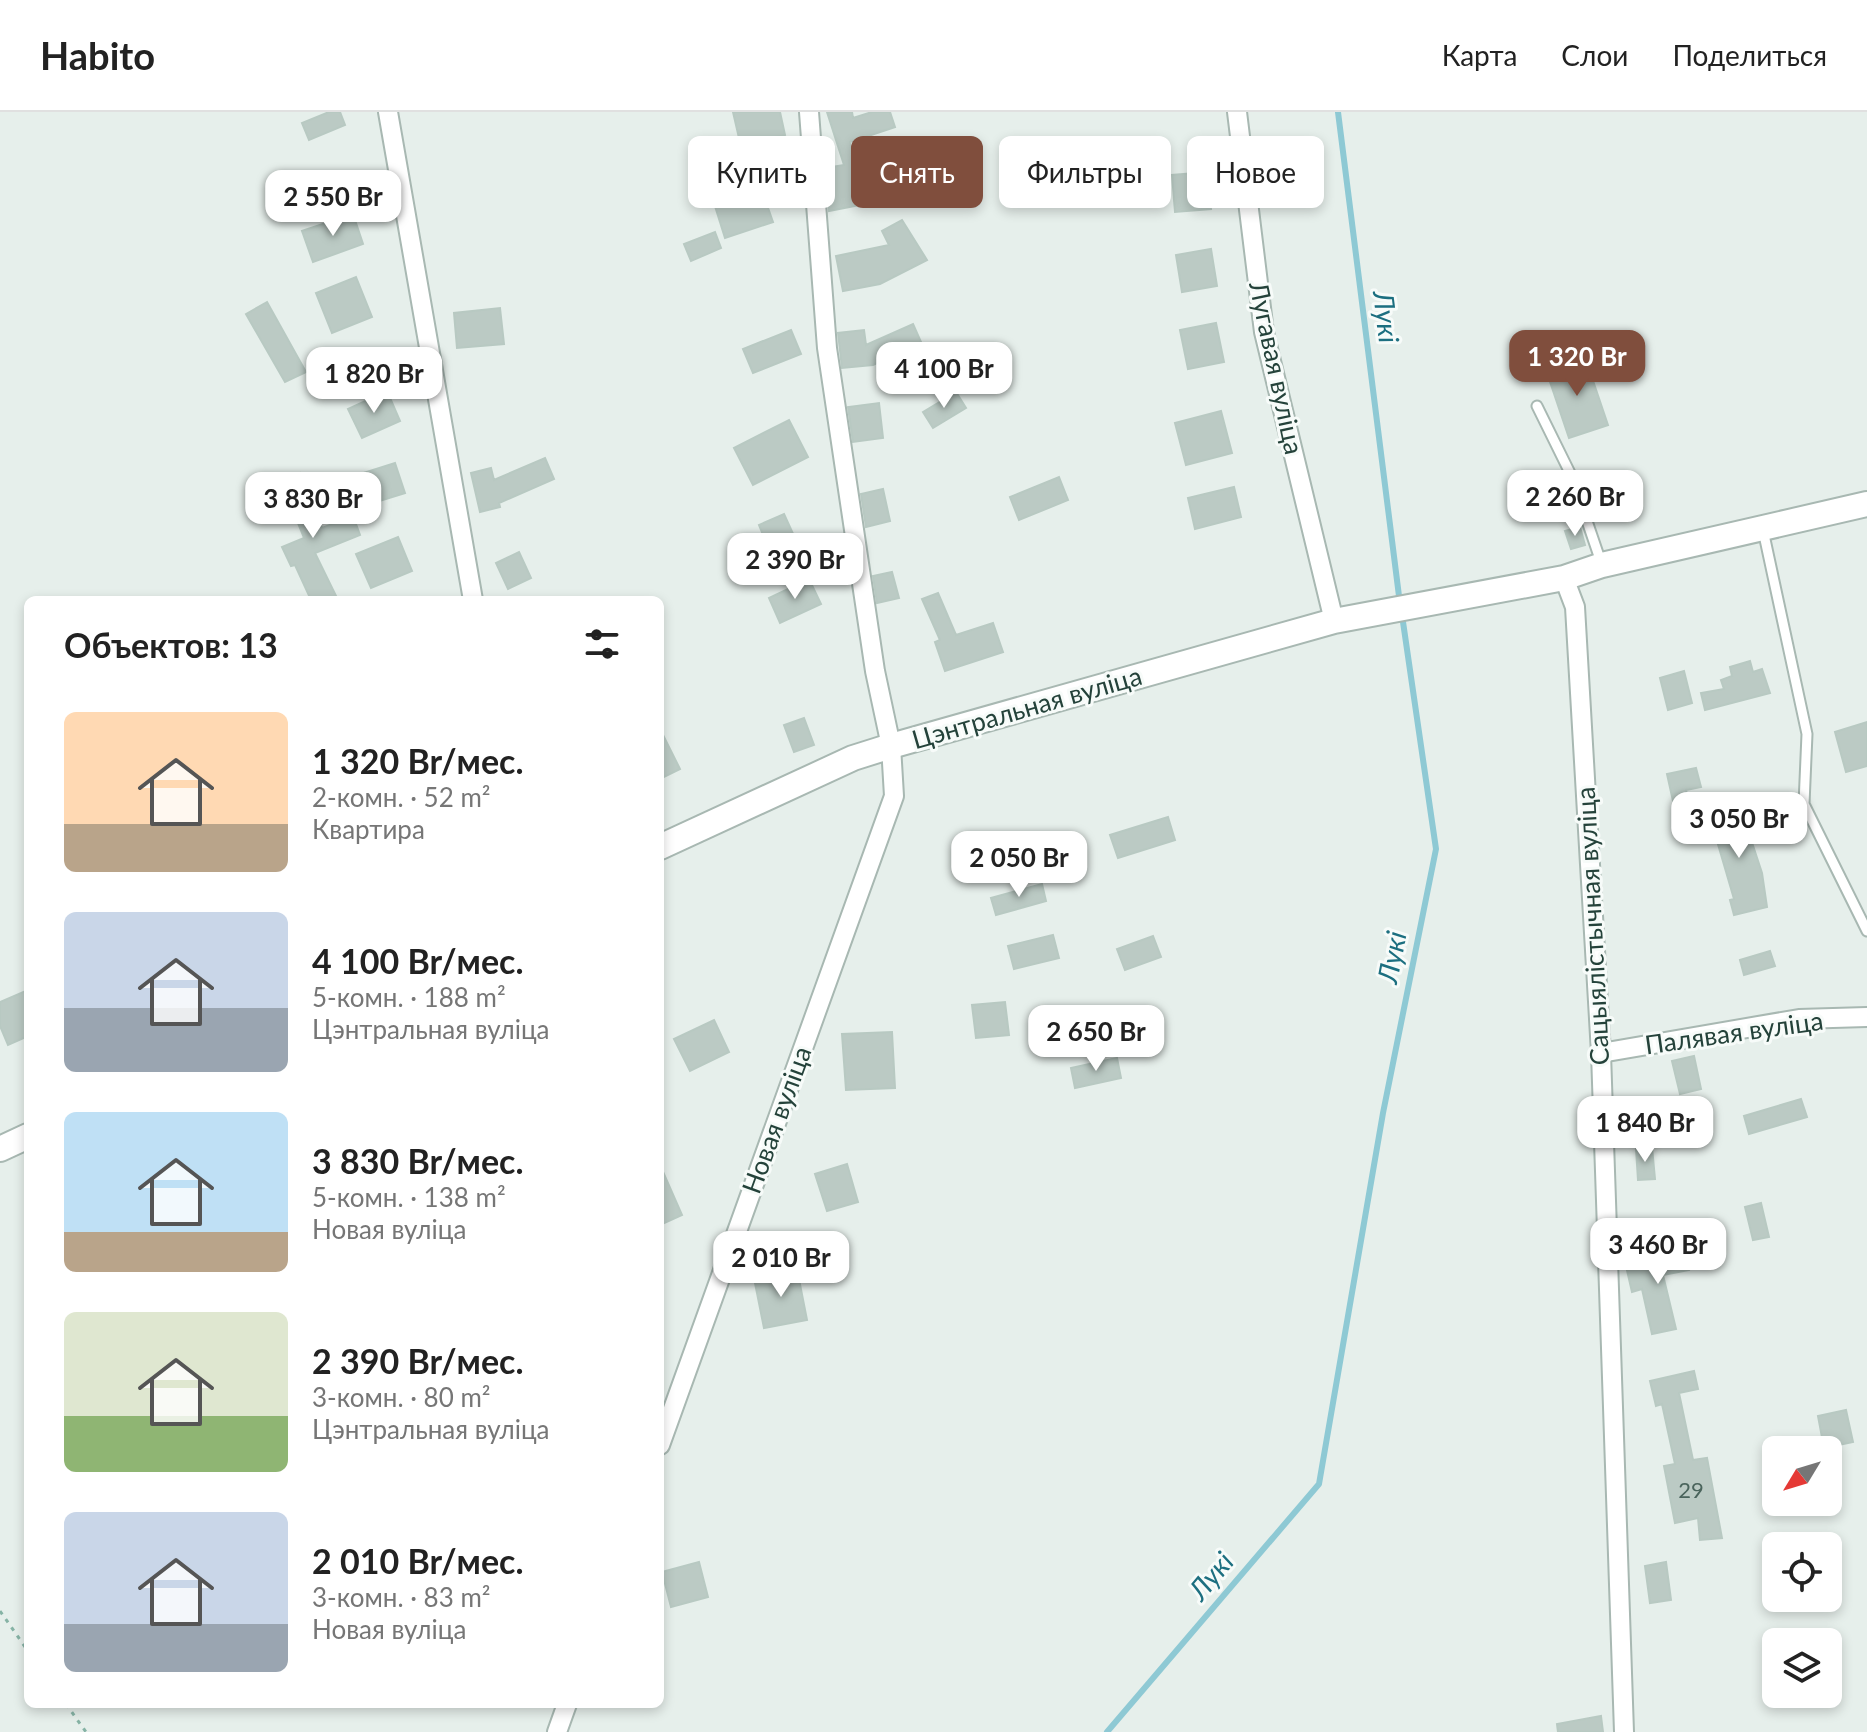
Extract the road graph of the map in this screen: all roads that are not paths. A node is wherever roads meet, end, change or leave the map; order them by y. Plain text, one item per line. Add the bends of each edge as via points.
1 (388, 112) edge
2 (809, 112) edge
3 (1237, 112) edge
4 (1537, 406) dead end
5 (1867, 504) edge
6 (1763, 530) junction
7 (1602, 565) junction
8 (1564, 578) junction
9 (472, 596) edge
10 (1334, 621) junction
11 (891, 746) junction
12 (664, 845) edge
13 (1867, 931) edge
14 (1867, 1017) edge
15 (1601, 1053) junction
16 (24, 1138) edge
17 (0, 1149) edge
18 (664, 1434) edge
19 (566, 1708) edge
20 (557, 1732) edge
21 (1624, 1732) edge

1 - 9 street
2 - 11 street, Цэнтральная вуліца via 827,348
3 - 10 street, Лугавая вуліца via 1264,332
4 - 7 lane via 1572,477
5 - 6 street
6 - 7 street
6 - 13 lane via 1807,734 1804,804
7 - 8 street
8 - 10 street, Цэнтральная вуліца
8 - 15 street, Сацыялістычная вуліца via 1575,607
10 - 11 street, Цэнтральная вуліца
11 - 12 street via 853,758
11 - 18 street, Новая вуліца via 894,796
14 - 15 street, Палявая вуліца via 1799,1019
15 - 21 street, Сацыялістычная вуліца
16 - 17 street
19 - 20 street

